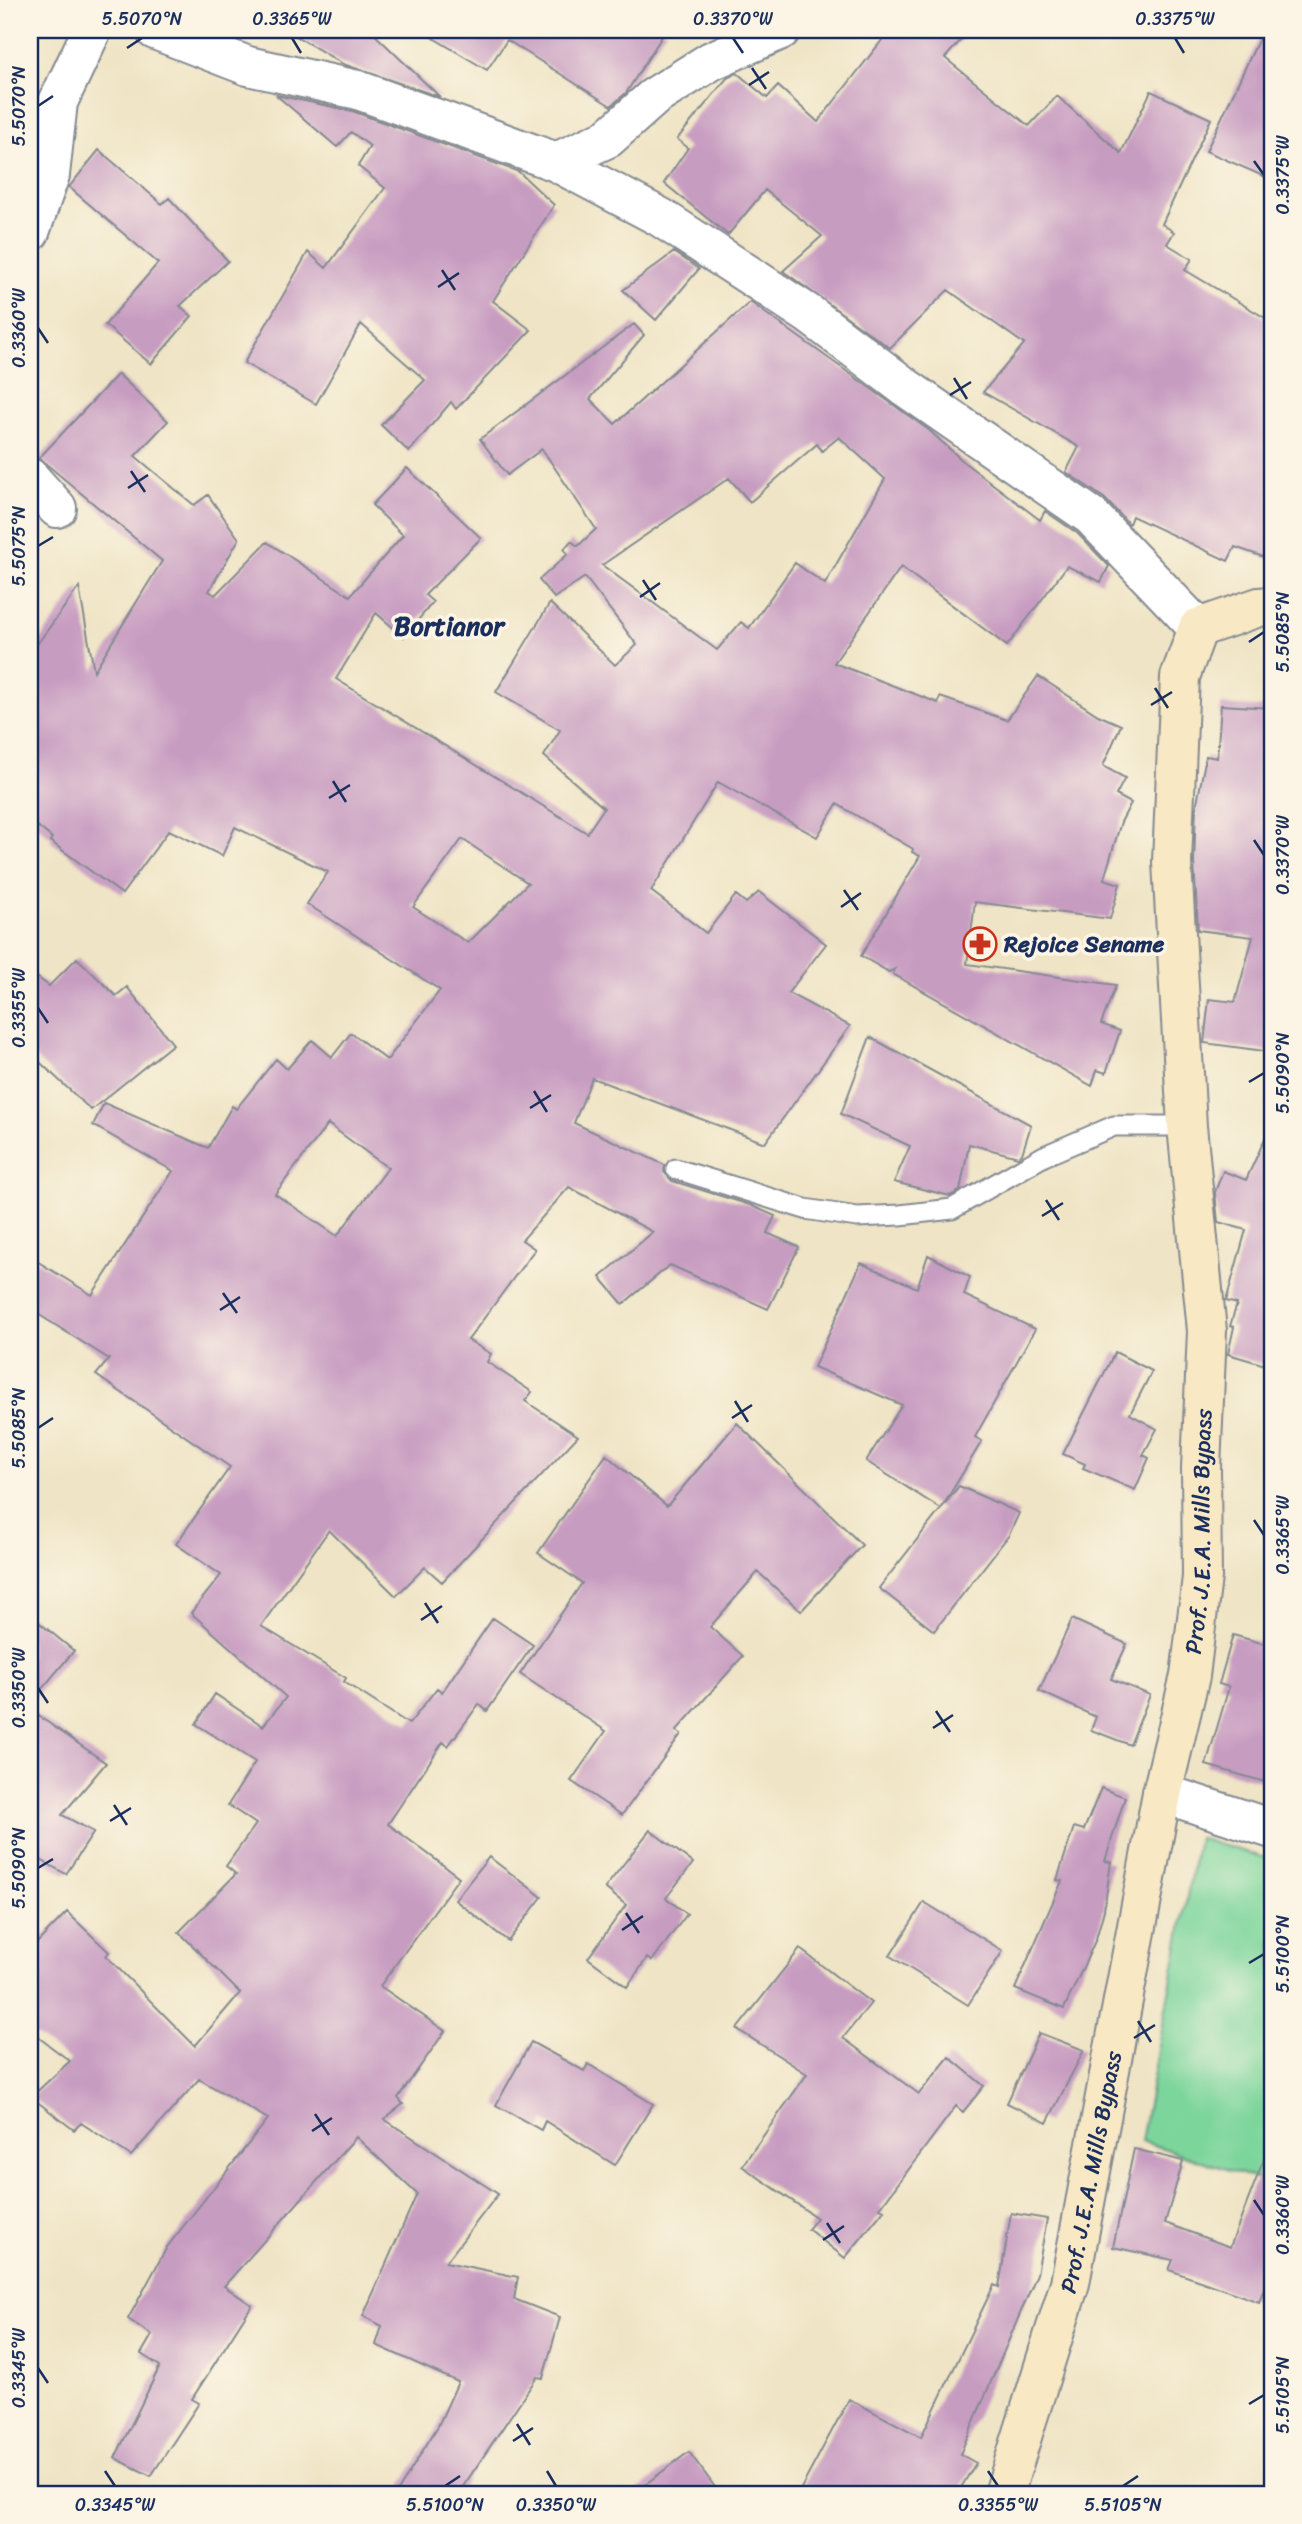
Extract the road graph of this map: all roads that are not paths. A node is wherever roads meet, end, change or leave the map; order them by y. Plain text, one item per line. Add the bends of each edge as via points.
1 (92, 30) edge
2 (155, 30) edge
3 (781, 30) edge
4 (556, 162) junction
5 (30, 232) edge
6 (30, 478) edge
7 (57, 509) dead end
8 (1272, 606) edge
9 (1198, 628) junction
10 (1187, 1126) junction
11 (676, 1169) dead end
12 (1162, 1793) junction
13 (1272, 1829) edge
14 (1004, 2494) edge

1 - 5 street via 58,102 50,176
2 - 4 street via 248,66 358,90
3 - 4 street via 712,61 654,97 608,138
4 - 9 street via 660,217 810,315 1091,516
6 - 7 street
8 - 9 street
9 - 10 street, Prof. J.E.A. Mills Bypass via 1180,677 1173,781 1172,862
10 - 11 lane via 1114,1126 1044,1156 952,1209 900,1215 857,1217 805,1209
10 - 12 street, Prof. J.E.A. Mills Bypass via 1207,1331 1202,1577 1190,1676
12 - 13 street
12 - 14 street, Prof. J.E.A. Mills Bypass via 1070,2283

